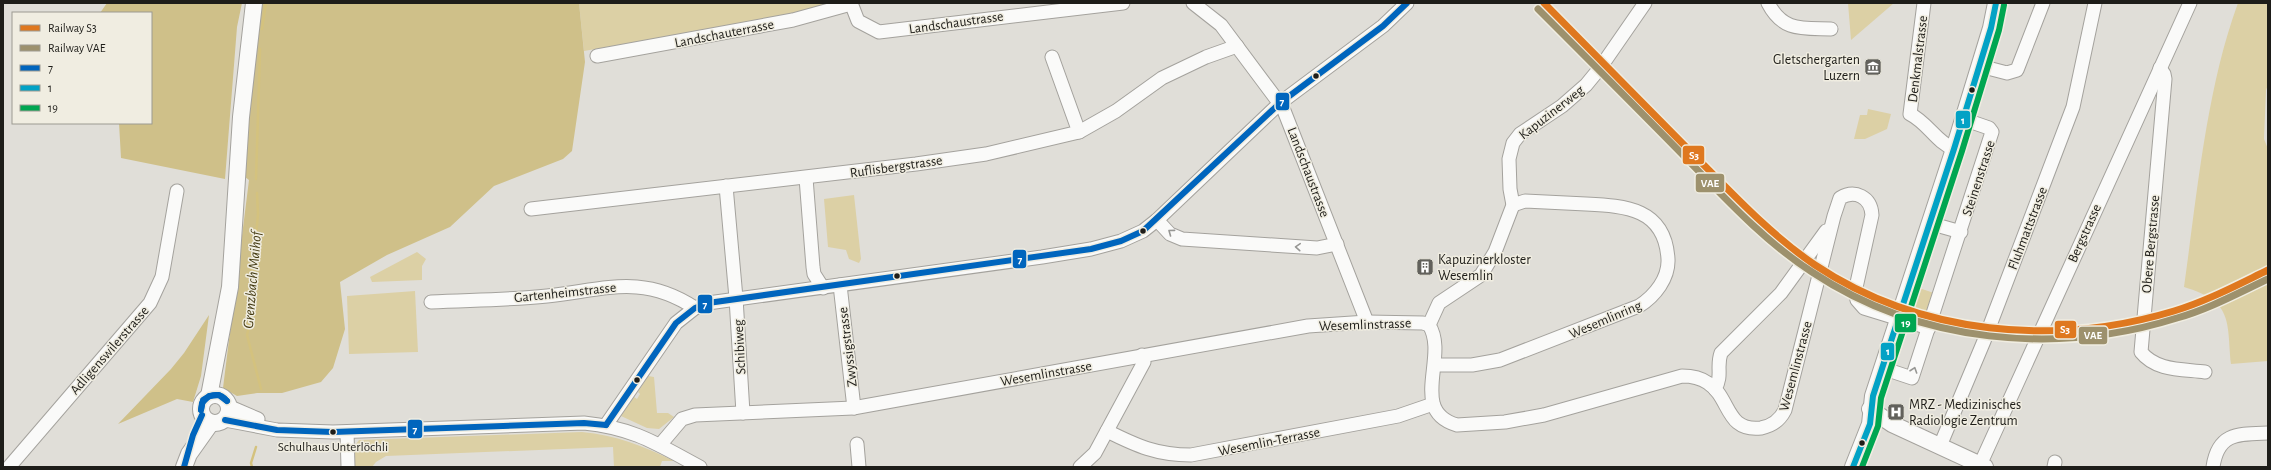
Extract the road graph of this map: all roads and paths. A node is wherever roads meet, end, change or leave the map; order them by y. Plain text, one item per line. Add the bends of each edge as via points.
1 (254, 3) edge
2 (851, 3) edge
3 (1123, 3) edge
4 (1193, 3) edge
5 (1407, 3) edge
6 (1645, 3) edge
7 (1768, 3) edge
8 (1924, 3) edge
9 (1996, 3) edge
10 (2043, 3) edge
11 (2095, 3) edge
12 (2190, 3) edge
13 (1830, 29) dead end
14 (1237, 46) junction
15 (597, 56) dead end
16 (1052, 57) dead end
17 (1980, 66) junction
18 (2160, 68) junction
19 (1280, 103) junction
20 (1963, 119) junction
21 (1079, 132) junction
22 (1954, 149) junction
23 (806, 178) junction
24 (726, 186) junction
25 (177, 191) dead end
26 (1513, 205) junction
27 (531, 209) dead end
28 (1157, 220) junction
29 (1929, 222) junction
30 (1830, 232) junction
31 (1961, 232) junction
32 (1337, 244) junction
33 (840, 286) junction
34 (824, 288) junction
35 (736, 298) junction
36 (431, 302) dead end
37 (694, 308) junction
38 (1899, 318) junction
39 (1367, 322) junction
40 (1429, 325) junction
41 (1928, 328) junction
42 (1142, 355) junction
43 (1435, 365) junction
44 (1882, 368) junction
45 (2205, 372) dead end
46 (1715, 389) junction
47 (214, 395) junction
48 (1432, 404) junction
49 (854, 408) junction
50 (1870, 409) junction
51 (743, 413) junction
52 (217, 416) junction
53 (606, 425) junction
54 (1107, 431) junction
55 (347, 432) junction
56 (2268, 433) edge
57 (857, 444) dead end
58 (660, 445) junction
59 (1937, 445) junction
60 (186, 460) edge
61 (1983, 466) edge
62 (9, 467) edge
63 (348, 467) edge
64 (700, 467) edge
65 (859, 467) edge
66 (1080, 467) edge
67 (1853, 467) edge
68 (2213, 467) edge

1 - 47 main road via 241,117 230,288 231,310
2 - 3 street, Landschaustrasse via 858,20 879,32
2 - 15 street, Landschauterrasse via 792,20
4 - 14 street, Landschaustrasse via 1221,24
5 - 19 street via 1383,26
6 - 26 street, Kapuzinerweg via 1586,85 1562,106 1520,134 1513,143 1509,160
7 - 13 street via 1774,14 1788,25 1797,28
8 - 22 street, Denkmalstrasse via 1910,114 1929,127 1944,145
9 - 17 main road
10 - 17 street via 2017,70 2008,73
11 - 59 street, Fluhmattstrasse via 2073,107 1984,341
12 - 18 street, Bergstrasse
14 - 19 street, Landschaustrasse
14 - 21 street, Ruflisbergstrasse via 1206,57 1162,78 1116,111
16 - 21 street
17 - 20 main road
18 - 45 street, Obere Bergstrasse via 2165,80 2141,352 2146,358 2163,367
18 - 61 street, Bergstrasse
19 - 28 street
19 - 32 street, Landschaustrasse
20 - 22 main road
20 - 31 street, Steinenstrasse via 1989,128 1992,132
21 - 23 street, Ruflisbergstrasse via 970,156
22 - 29 main road
23 - 24 street, Ruflisbergstrasse
23 - 34 street via 814,274
24 - 27 street, Ruflisbergstrasse
24 - 35 street, Schibiweg
25 - 62 street, Adligenswilerstrasse via 162,277 150,303
26 - 40 street, Kapuzinerweg via 1488,266 1481,275 1440,303
26 - 43 street, Wesemlinring via 1524,201 1632,208 1649,218 1662,233 1668,253 1666,273 1650,299 1639,306 1500,360 1472,365
32 -> 28 street via 1317,248 1182,239 1170,234
28 - 33 street via 1143,231 1121,241 1092,248
29 - 31 street, Steinenstrasse
29 - 38 main road
30 - 38 street, Wesemlinstrasse via 1840,198 1855,194 1869,202 1872,215 1855,292 1857,300 1864,308
30 - 46 street via 1826,231 1781,293 1721,353 1717,363 1719,381
30 - 46 street, Wesemlinstrasse via 1782,417 1765,427 1747,428 1731,416
31 - 41 street, Steinenstrasse
32 - 39 street, Landschaustrasse
33 - 34 street
33 - 49 street, Zwyssigstrasse
34 - 35 street
35 - 37 street
35 - 51 street, Schibiweg
36 - 37 street, Gartenheimstrasse via 547,296 604,287 637,286 658,290
37 - 53 street via 669,332
38 - 41 street
38 - 44 main road
39 - 40 street, Wesemlinstrasse
39 - 42 street, Wesemlinstrasse via 1308,326
40 - 43 street, Wesemlinstrasse via 1434,338
44 -> 41 street, Steinenstrasse via 1912,378
42 - 49 street, Wesemlinstrasse
42 - 54 street via 1144,362
43 - 48 street, Wesemlinstrasse
44 - 50 main road
46 - 48 street, Wesemlinstrasse via 1700,379 1682,376 1544,415 1466,425 1449,423 1440,416
47 - 52 main road via 224,397
47 - 52 main road via 201,404
48 - 54 street, Wesemlin-Terrasse via 1398,416 1191,455 1168,455 1151,451
49 - 51 street, Wesemlinstrasse
50 - 59 main road via 1886,420
50 - 67 main road via 1870,424
51 - 58 street, Wesemlinstrasse via 688,416 674,426
52 - 55 street via 251,417 294,429
52 - 60 main road via 191,438
53 - 55 street via 584,423
53 - 58 street via 631,431
54 - 66 street via 1095,452
55 - 63 street
56 - 68 street via 2239,434 2225,440 2217,450
57 - 65 street
58 - 64 street
59 - 61 main road

